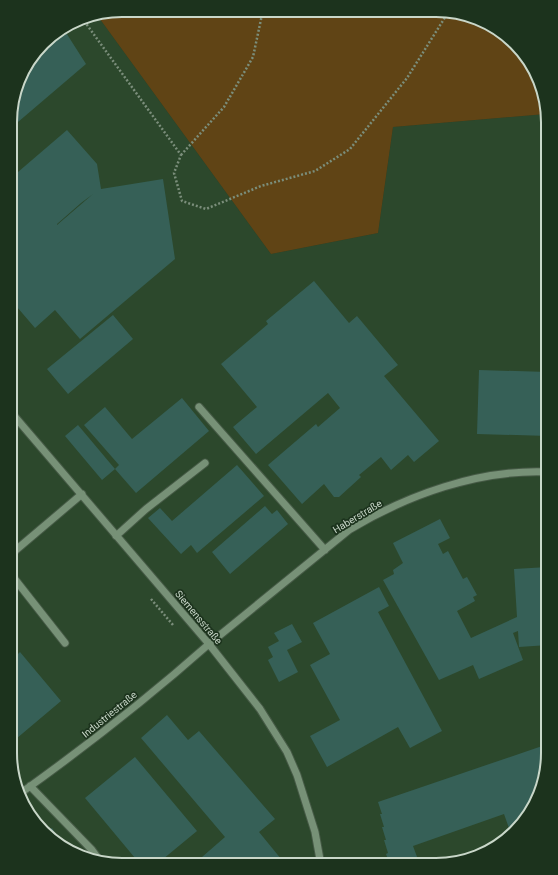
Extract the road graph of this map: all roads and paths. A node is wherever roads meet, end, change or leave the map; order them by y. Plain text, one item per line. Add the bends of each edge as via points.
1 (262, 17) edge
2 (444, 18) edge
3 (86, 24) edge
4 (181, 155) junction
5 (199, 408) dead end
6 (17, 419) edge
7 (205, 463) dead end
8 (541, 472) edge
9 (82, 494) junction
10 (116, 536) junction
11 (17, 549) edge
12 (324, 550) junction
13 (17, 582) edge
14 (151, 599) dead end
15 (173, 625) dead end
16 (65, 643) dead end
17 (209, 644) junction
18 (30, 786) junction
19 (24, 790) edge
20 (95, 854) edge
21 (320, 858) edge

1 - 4 path via 254,58 224,107
2 - 4 path via 407,78 350,149 315,171 261,186 206,209 182,201 174,173
3 - 4 path
5 - 12 street
6 - 9 street, Siemensstraße
7 - 10 street
8 - 12 street, Haberstraße via 500,475 465,482 398,504 349,530
9 - 10 street, Siemensstraße
9 - 11 street
10 - 17 street, Siemensstraße
12 - 17 street, Haberstraße
13 - 16 street
14 - 15 path
17 - 18 street, Industriestraße via 102,734
17 - 21 street, Siemensstraße via 260,709 287,752 315,832
18 - 19 street, Industriestraße
18 - 20 street

